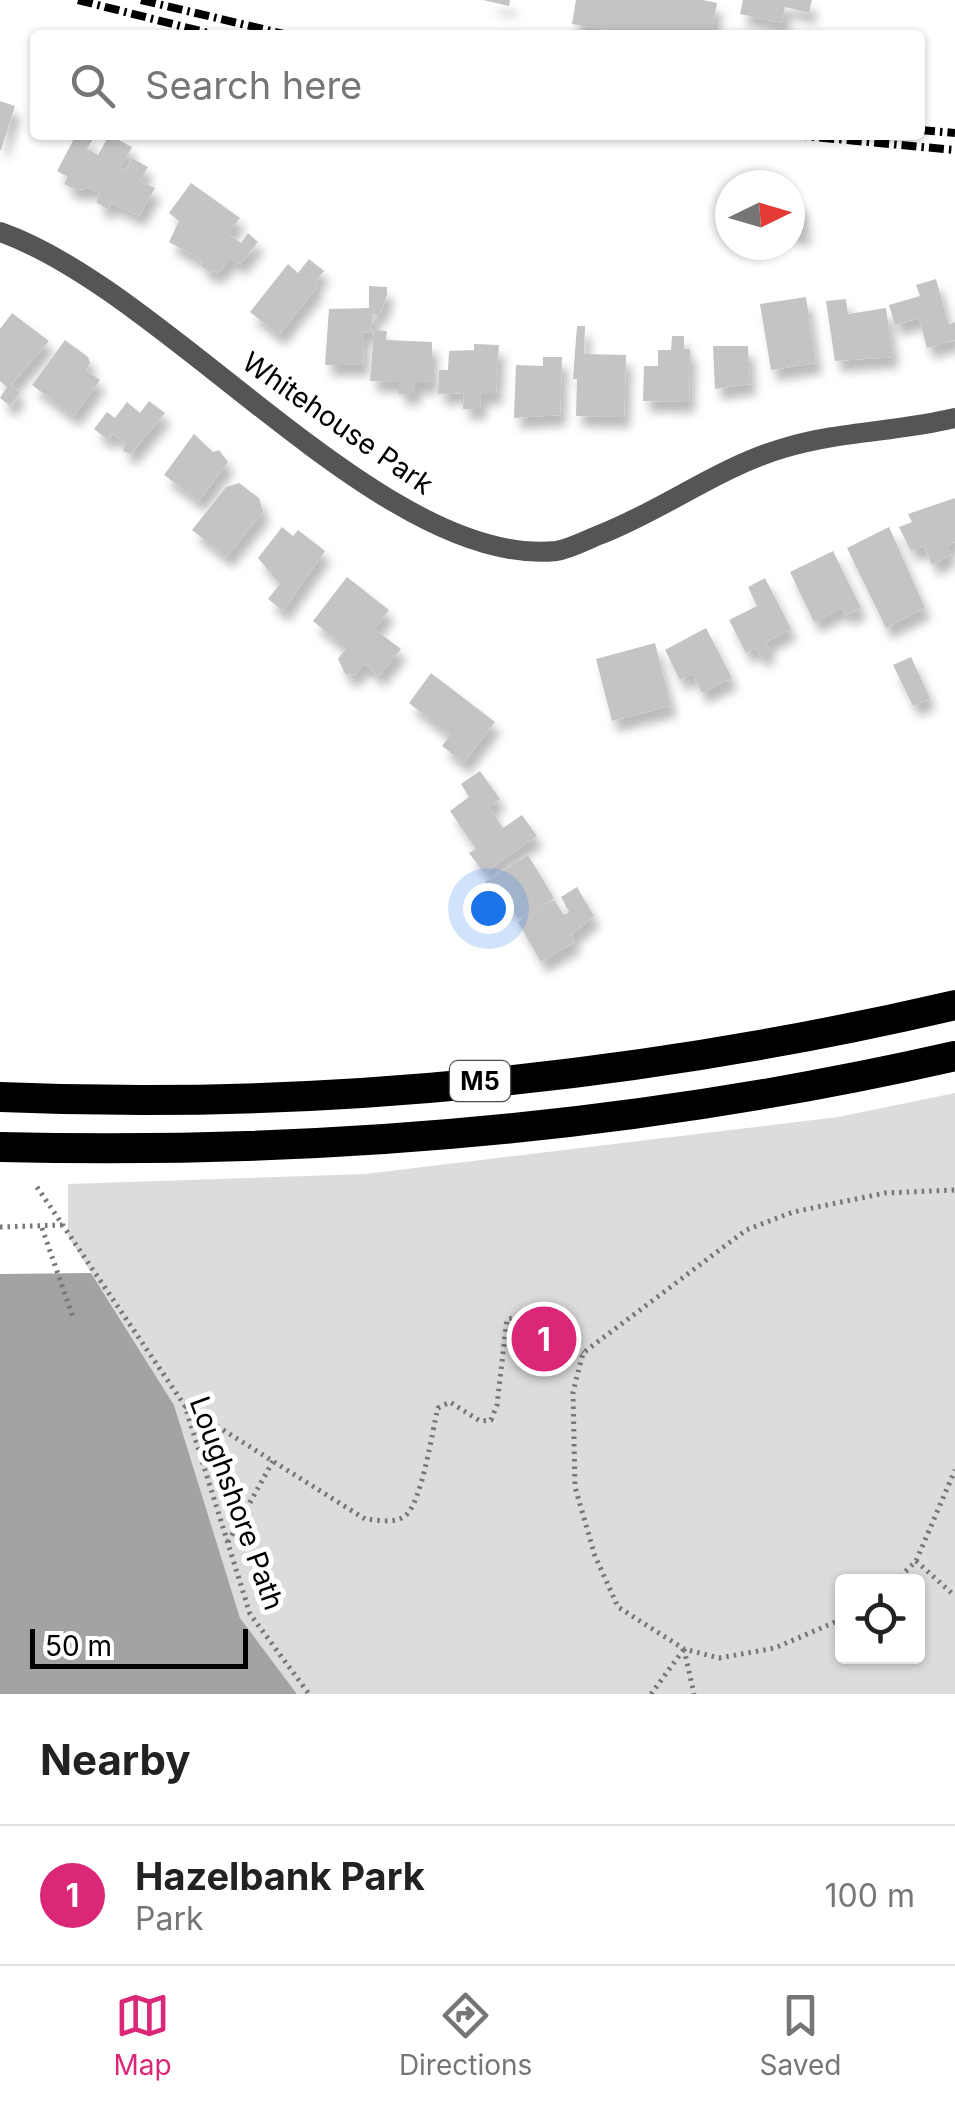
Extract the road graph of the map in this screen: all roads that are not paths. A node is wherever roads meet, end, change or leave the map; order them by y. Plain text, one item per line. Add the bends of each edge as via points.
1 (0, 232) edge
2 (955, 418) edge
3 (955, 1005) edge
4 (955, 1056) edge
5 (0, 1097) edge
6 (0, 1148) edge

1 - 2 street, Whitehouse Park via 110,292 354,474 486,547 558,551 637,521 782,448
3 - 5 highway, M5 via 650,1061 490,1080 216,1097
4 - 6 highway, M5 via 568,1122 254,1146

